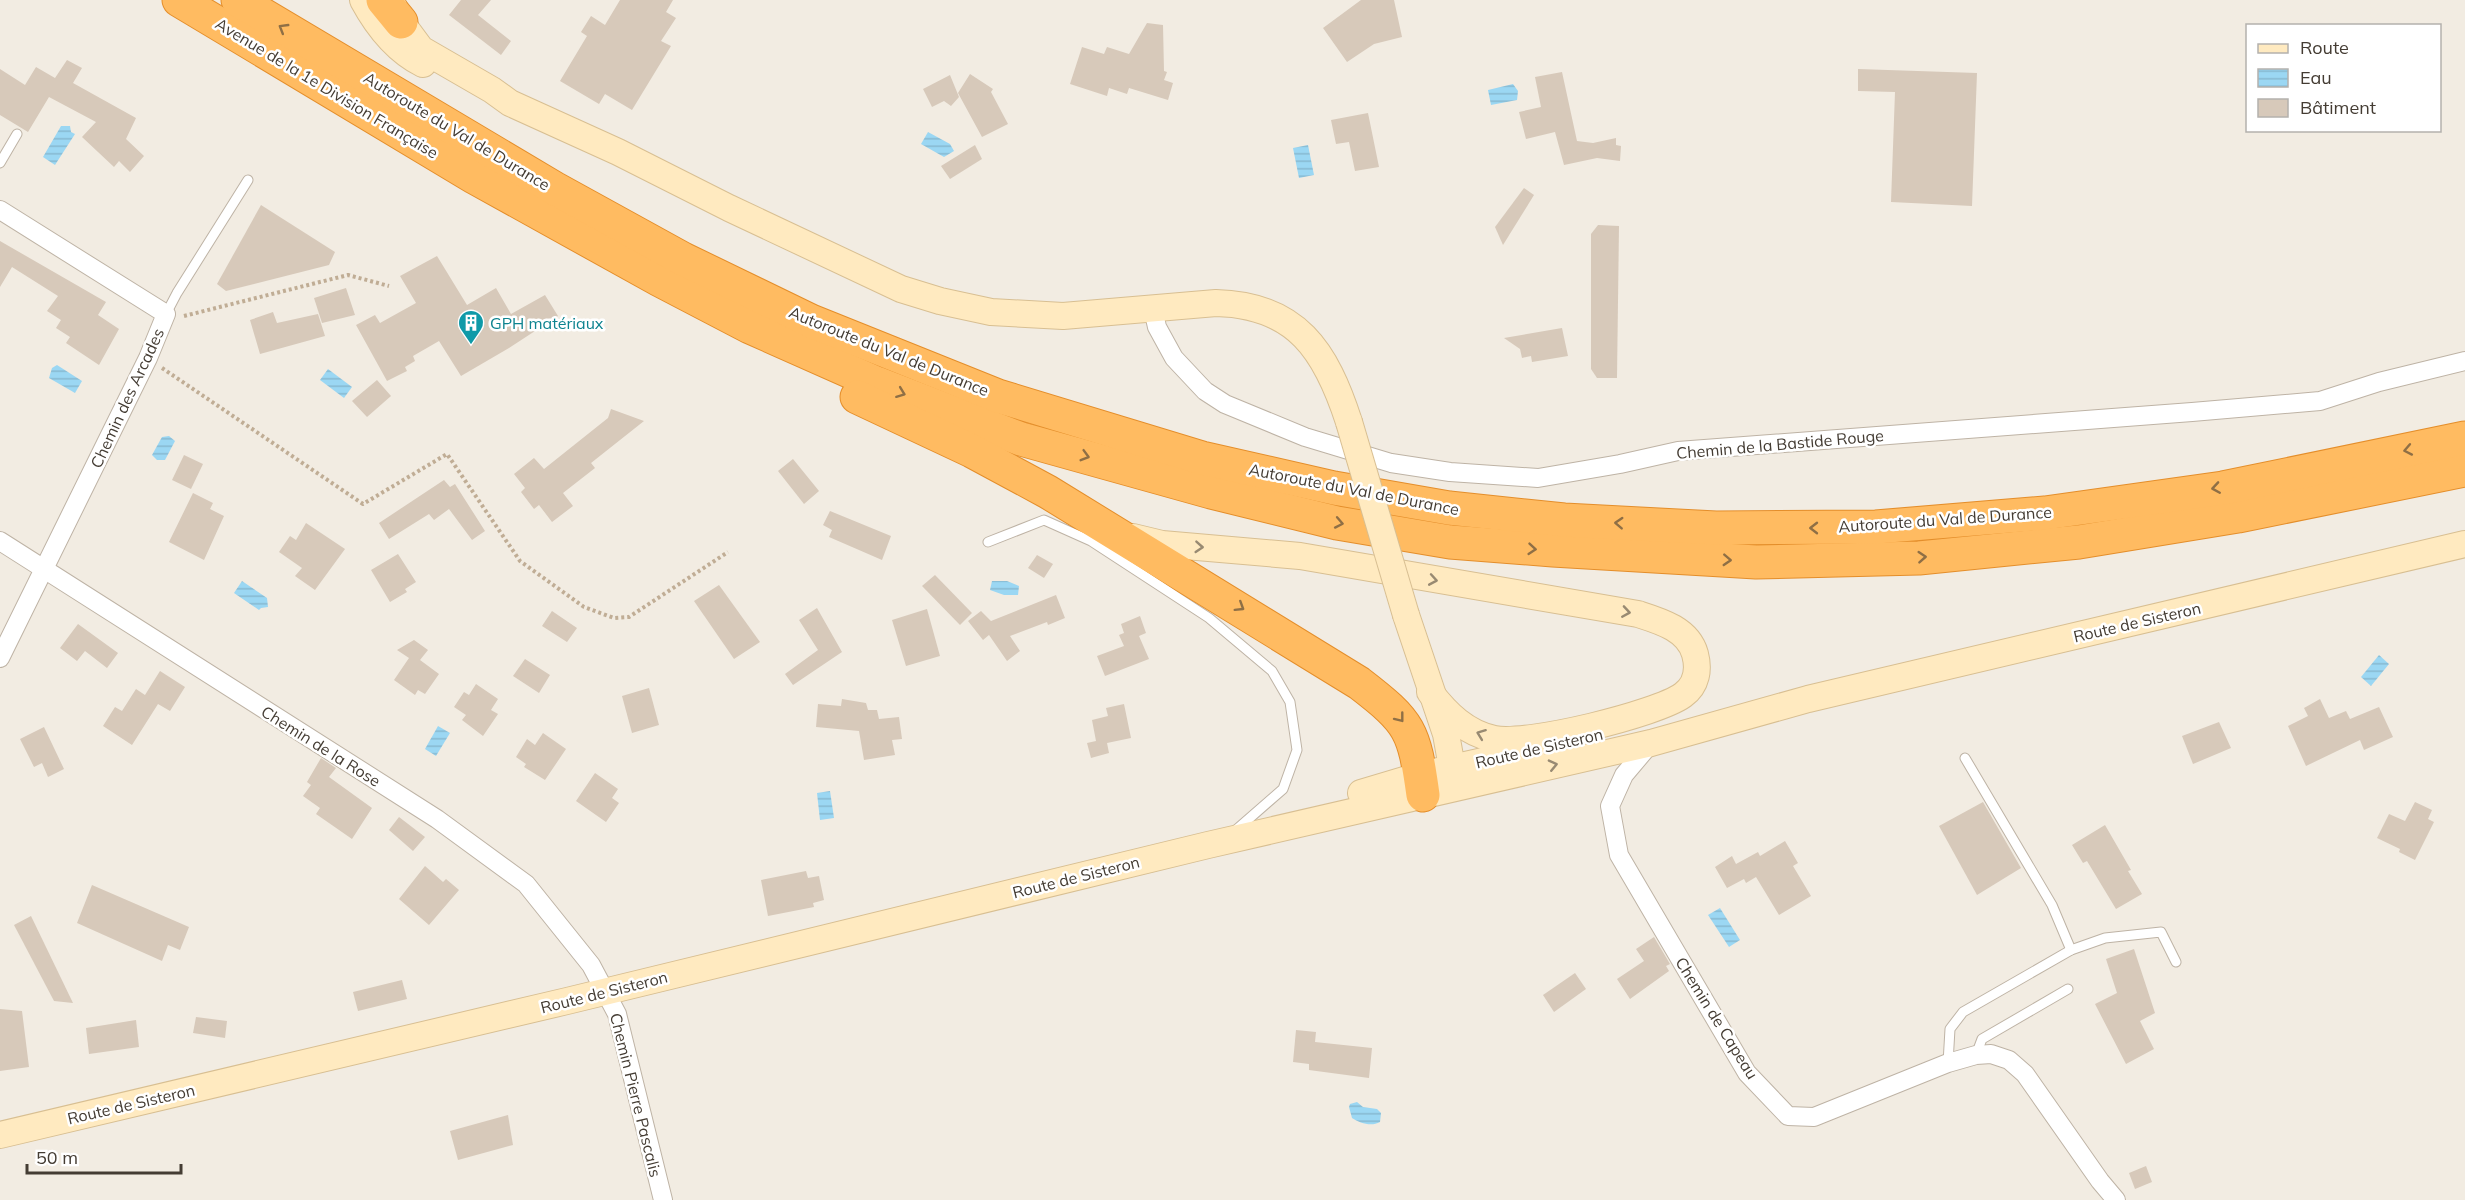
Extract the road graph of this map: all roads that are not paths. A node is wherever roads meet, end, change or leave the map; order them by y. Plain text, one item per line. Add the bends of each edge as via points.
1 (179, 0) edge
2 (238, 0) edge
3 (363, 0) edge
4 (392, 7) edge
5 (329, 55) joint
6 (510, 103) junction
7 (17, 134) dead end
8 (0, 163) edge
9 (474, 177) junction
10 (248, 180) dead end
11 (0, 210) edge
12 (1153, 309) junction
13 (166, 314) junction
14 (2465, 361) edge
15 (2465, 438) edge
16 (2465, 471) edge
17 (1121, 534) junction
18 (0, 542) edge
19 (988, 542) dead end
20 (2465, 544) edge
21 (44, 569) junction
22 (0, 658) edge
23 (1430, 692) junction
24 (1808, 699) junction
25 (1651, 742) junction
26 (1965, 758) dead end
27 (1437, 782) junction
28 (1218, 841) junction
29 (2071, 950) junction
30 (2176, 962) dead end
31 (2068, 989) dead end
32 (606, 991) junction
33 (1976, 1055) junction
34 (1948, 1063) junction
35 (0, 1136) edge
36 (663, 1200) edge
37 (2116, 1200) edge

1 - 9 highway, Avenue de la 1e Division Française
5 -> 2 highway, Avenue de la 1e Division Française
3 - 6 main road via 384,34 414,59 489,97
4 - 6 main road via 421,49
15 -> 5 highway, Autoroute du Val de Durance via 2223,488 2045,513 1876,527 1716,528 1564,520 1449,508 1334,488 1202,458 998,396 811,321 683,259 554,188
6 - 12 main road via 901,289 991,312 1063,316
7 - 8 lane
9 -> 16 highway, Autoroute du Val de Durance via 750,327 876,383 1021,439 1337,523 1450,542 1756,562 1919,558 2102,538 2238,516
9 - 17 highway via 639,283 769,357 972,450
10 - 13 lane
11 - 13 street, Chemin des Arcades
12 - 14 street, Chemin de la Bastide Rouge via 1164,344 1186,374 1225,404 1264,422 1391,463 1538,478 1678,451 2320,401
12 - 23 main road, bridge via 1234,303 1269,311 1300,331 1324,360 1349,422
13 - 21 street, Chemin des Arcades
17 -> 23 main road via 1162,544 1300,556 1638,614 1677,630 1692,645 1698,666 1695,681 1684,694 1665,704 1619,719 1516,741 1494,739 1468,729 1448,715
17 -> 27 highway via 1337,668 1390,706 1405,723
18 - 21 street, Chemin de la Rose
19 - 28 lane via 1044,520 1091,541 1209,618 1272,671 1290,702 1297,750 1283,789
20 - 24 main road, Route de Sisteron
21 - 22 street, Chemin des Arcades
21 - 32 street, Chemin de la Rose via 437,819 526,884 591,965
23 - 27 main road via 1446,734
24 - 25 main road, Route de Sisteron
24 - 27 main road, Route de Sisteron via 1643,724
27 -> 25 main road, Route de Sisteron
25 - 34 street, Chemin de Capeau via 1624,776 1610,806 1619,855 1747,1072 1780,1108 1788,1116 1814,1117
26 - 29 lane via 2052,905
27 - 28 main road, Route de Sisteron via 1312,808
28 - 32 main road, Route de Sisteron
29 - 30 lane via 2105,938 2161,932
29 - 34 lane via 1963,1012 1950,1029
31 - 33 lane via 1982,1039
32 - 35 main road, Route de Sisteron
32 - 36 street, Chemin Pierre Pascalis via 625,1043
33 - 34 street, Chemin de Capeau
33 - 37 street, Chemin de Capeau via 1991,1054 2009,1060 2025,1074

